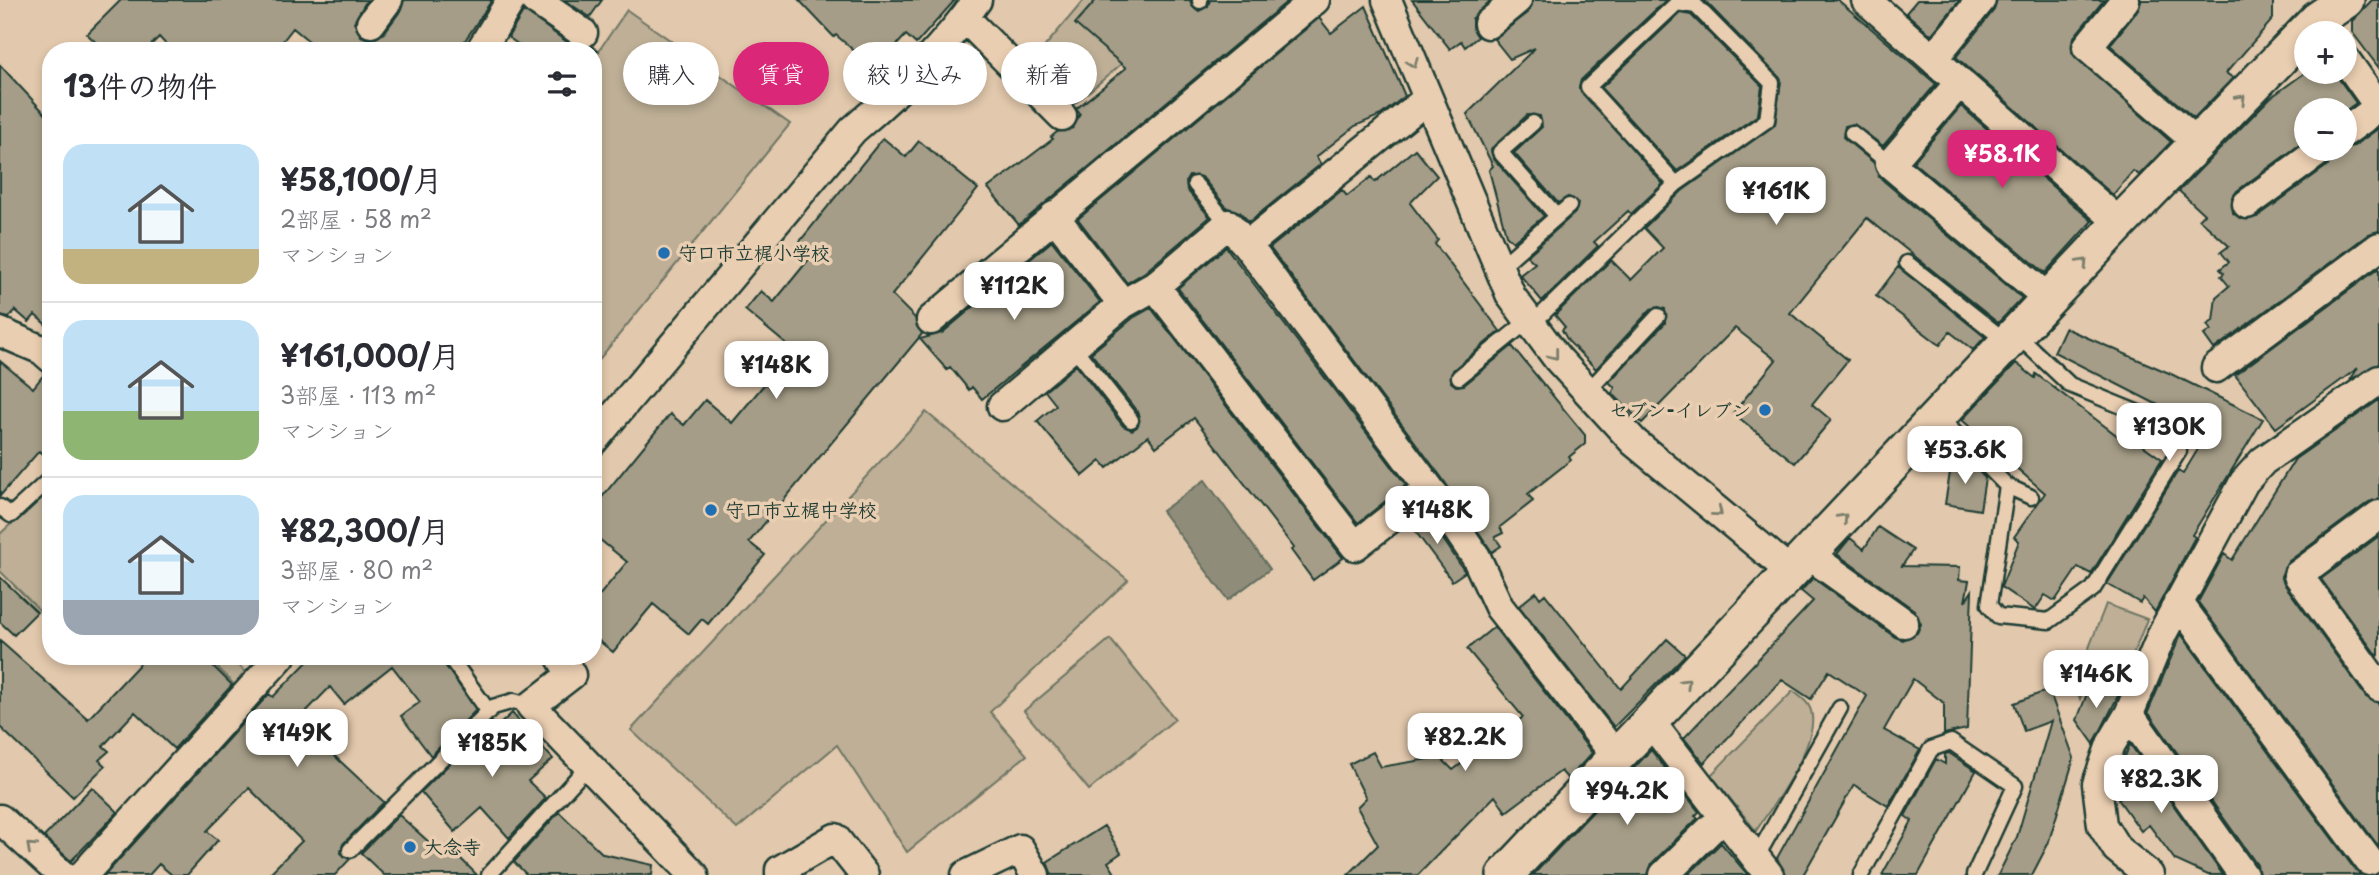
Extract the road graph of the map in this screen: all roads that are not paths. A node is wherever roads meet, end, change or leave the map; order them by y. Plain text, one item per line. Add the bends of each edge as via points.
1 (388, 0) edge
2 (511, 0) edge
3 (535, 0) edge
4 (1315, 0) edge
5 (1387, 0) edge
6 (1517, 0) edge
7 (1866, 0) edge
8 (1981, 0) edge
9 (2125, 0) edge
10 (2346, 0) edge
11 (974, 4) edge
12 (2316, 18) edge
13 (371, 23) dead end
14 (1489, 24) dead end
15 (583, 33) dead end
16 (485, 42) edge
17 (1933, 59) junction
18 (2357, 76) edge
19 (1960, 82) junction
20 (1427, 99) junction
21 (2379, 107) edge
22 (1062, 116) dead end
23 (1533, 123) dead end
24 (2357, 123) edge
25 (1852, 133) dead end
26 (2198, 143) junction
27 (2306, 161) edge
28 (1890, 164) junction
29 (1195, 184) dead end
30 (1676, 184) junction
31 (2247, 204) dead end
32 (1569, 206) dead end
33 (1054, 216) junction
34 (1557, 216) junction
35 (2120, 223) junction
36 (1228, 224) junction
37 (1247, 246) junction
38 (2379, 247) edge
39 (1907, 263) dead end
40 (1499, 268) junction
41 (1155, 286) junction
42 (2049, 299) junction
43 (1123, 304) junction
44 (1658, 316) dead end
45 (931, 320) dead end
46 (1530, 322) junction
47 (0, 332) edge
48 (2012, 339) junction
49 (1073, 346) junction
50 (42, 347) edge
51 (2216, 368) dead end
52 (1458, 377) dead end
53 (2379, 380) edge
54 (1587, 392) junction
55 (1002, 406) dead end
56 (1938, 417) junction
57 (1130, 420) dead end
58 (602, 430) edge
59 (42, 486) edge
60 (2007, 486) junction
61 (1429, 488) junction
62 (2031, 497) dead end
63 (0, 507) edge
64 (2379, 515) edge
65 (1800, 563) junction
66 (2178, 602) junction
67 (1904, 623) dead end
68 (273, 665) edge
69 (455, 665) edge
70 (565, 665) edge
71 (2379, 687) edge
72 (531, 706) junction
73 (1840, 708) dead end
74 (489, 712) junction
75 (2129, 714) junction
76 (1649, 720) junction
77 (1616, 756) junction
78 (588, 766) junction
79 (1723, 817) junction
80 (0, 819) edge
81 (350, 850) dead end
82 (2367, 863) edge
83 (1762, 867) edge
84 (62, 875) edge
85 (83, 875) edge
86 (489, 875) edge
87 (694, 875) edge
88 (780, 875) edge
89 (863, 875) edge
90 (966, 875) edge
91 (1035, 875) edge
92 (1505, 875) edge
93 (1664, 875) edge
94 (1861, 875) edge
95 (1974, 875) edge
96 (2150, 875) edge
97 (2243, 875) edge

1 - 13 street
2 - 16 street
3 - 15 street
4 - 33 street
5 -> 20 street
6 - 14 street
7 - 17 street
8 - 17 street
9 - 26 street via 2087,47
10 - 12 street
11 - 22 street
11 - 58 street via 893,96 853,130
26 -> 12 street
17 - 19 street
18 - 21 street
19 - 28 street
19 - 35 street
20 - 37 street
20 - 40 street
21 - 24 street
23 - 34 lane via 1500,152
25 - 28 lane
26 - 35 street
27 - 31 street
28 - 42 street
29 - 36 lane
30 - 30 lane via 1767,120 1772,83 1696,6 1677,3 1588,87
30 - 46 lane
32 - 34 lane
33 - 43 street
33 - 45 street
34 - 40 lane
42 -> 35 street
36 - 37 street
36 - 41 street
37 - 61 street
38 - 51 street
39 - 48 lane
40 - 46 street via 1511,296
41 - 43 street
41 - 61 street via 1355,547
42 - 48 street
43 - 49 street
44 - 54 lane
46 - 52 lane
46 -> 54 street
47 - 50 street
48 - 56 street
48 - 60 lane via 2070,385 2173,427 2179,451 2093,589 2049,621 1998,616 1989,605
49 - 55 street
49 - 57 lane
53 - 66 street via 2263,461 2244,482
54 -> 65 street via 1634,442
56 - 60 lane
65 -> 56 street
59 - 63 lane via 11,515
60 - 62 lane
61 - 77 street via 1476,556 1499,607
64 - 71 street via 2298,575
65 - 67 street
76 -> 65 street
66 - 75 street
66 - 82 street
68 - 85 street
69 - 74 lane
70 - 72 street via 571,675
72 - 74 lane via 514,701
72 - 78 street
73 - 83 lane
74 - 81 lane
75 - 96 street via 2111,744 2098,784 2102,825 2117,849
75 - 97 street
76 - 77 street
76 - 79 street
77 - 92 street
78 - 86 lane
78 - 87 street
79 - 83 street
79 - 93 street
84 -> 80 street
88 - 89 street via 780,870 835,838
90 - 91 street via 1020,849
94 - 95 lane via 1931,749 1951,743 2015,786

